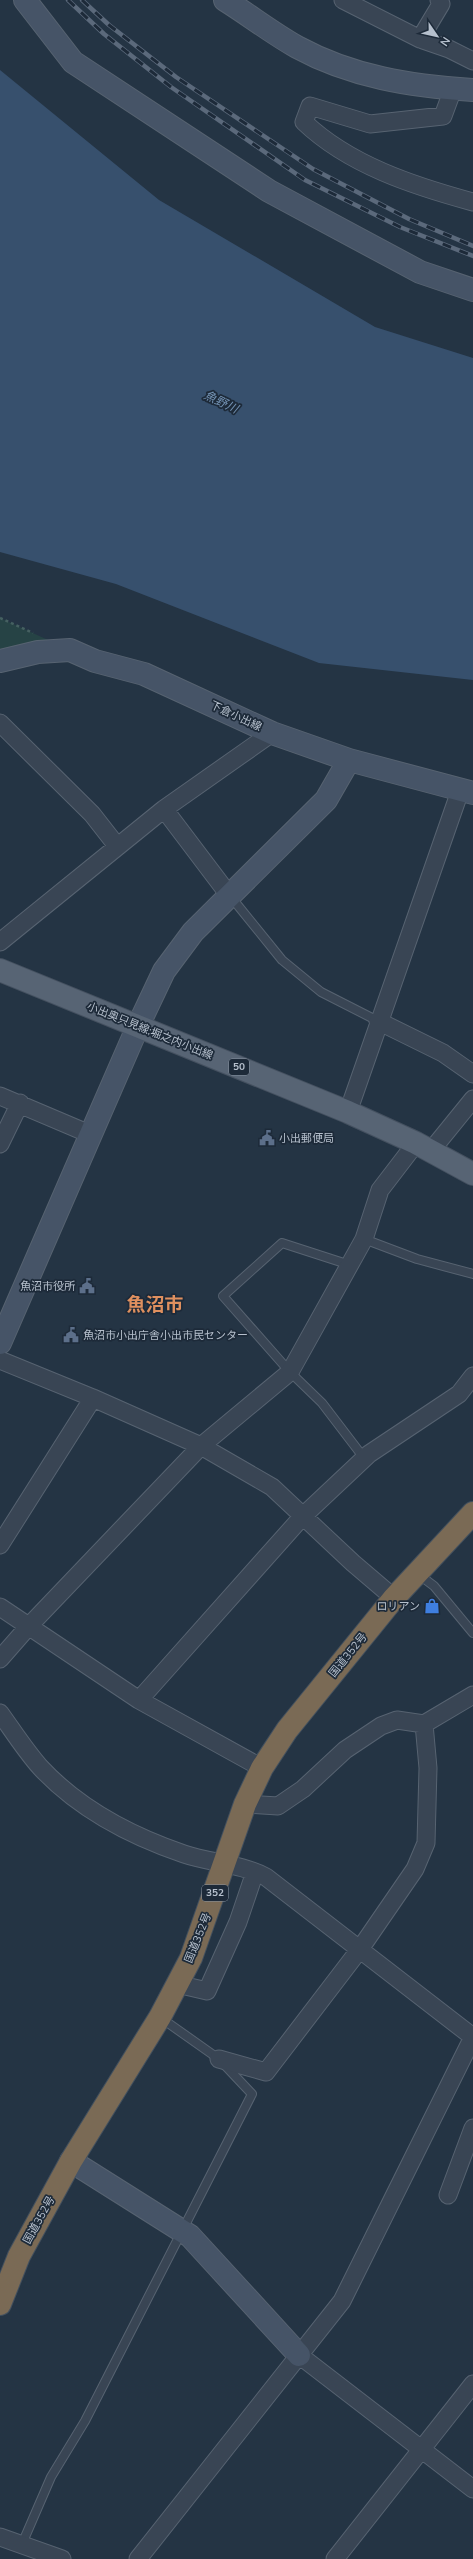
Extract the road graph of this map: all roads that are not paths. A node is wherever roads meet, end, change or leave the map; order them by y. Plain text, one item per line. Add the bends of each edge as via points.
1 (25, 0) edge
2 (225, 0) edge
3 (343, 0) edge
4 (439, 0) edge
5 (420, 39) junction
6 (473, 61) edge
7 (463, 89) edge
8 (473, 202) edge
9 (473, 290) edge
10 (0, 661) edge
11 (0, 723) edge
12 (272, 733) junction
13 (349, 760) junction
14 (467, 792) edge
15 (164, 809) junction
16 (117, 846) junction
17 (229, 895) junction
18 (0, 942) edge
19 (0, 970) edge
20 (378, 1021) junction
21 (138, 1026) junction
22 (473, 1074) edge
23 (0, 1096) edge
24 (473, 1099) edge
25 (20, 1103) junction
26 (348, 1112) junction
27 (92, 1135) junction
28 (0, 1144) edge
29 (423, 1147) junction
30 (473, 1174) edge
31 (364, 1239) junction
32 (350, 1265) junction
33 (473, 1274) edge
34 (0, 1343) edge
35 (0, 1360) edge
36 (290, 1372) junction
37 (473, 1376) edge
38 (93, 1398) junction
39 (202, 1446) junction
40 (364, 1458) junction
41 (473, 1513) edge
42 (302, 1517) junction
43 (0, 1545) edge
44 (417, 1574) junction
45 (394, 1598) junction
46 (0, 1607) edge
47 (28, 1627) junction
48 (473, 1633) edge
49 (0, 1659) edge
50 (473, 1695) edge
51 (139, 1700) junction
52 (0, 1713) edge
53 (424, 1724) junction
54 (262, 1768) junction
55 (245, 1804) junction
56 (225, 1865) junction
57 (256, 1872) junction
58 (360, 1949) junction
59 (177, 1984) junction
60 (160, 2017) junction
61 (473, 2037) edge
62 (219, 2058) junction
63 (473, 2128) edge
64 (71, 2160) junction
65 (448, 2195) dead end
66 (182, 2232) junction
67 (0, 2304) edge
68 (299, 2355) junction
69 (473, 2384) edge
70 (422, 2449) junction
71 (473, 2489) edge
72 (0, 2537) edge
73 (22, 2544) junction
74 (62, 2559) edge
75 (138, 2559) edge
76 (335, 2559) edge

1 - 9 street via 73,62 269,191 420,272
2 - 7 street via 297,47 339,65 415,86
3 - 5 street
4 - 5 street via 442,4
5 - 6 street via 449,48
7 - 8 street via 443,116 370,124 310,106 304,122 324,141 390,175 425,189
10 - 12 street, 下倉小出線 via 38,652 70,650 144,674
11 - 16 street via 92,814
12 - 13 street, 下倉小出線
12 - 15 street
13 - 14 street, 下倉小出線
13 - 17 street via 326,800
14 - 20 street
15 - 16 street
15 - 17 street
16 - 18 street
17 - 20 lane via 282,960 321,992
17 - 21 street via 193,932 164,970
19 - 21 main road, 小出奥只見線;堀之内小出線 / 50
20 - 22 street via 443,1053
20 - 26 street
21 - 26 main road, 小出奥只見線;堀之内小出線 / 50
21 - 27 street
23 - 25 street
24 - 29 street
25 - 27 street
25 - 28 street
26 - 29 main road, 小出奥只見線;堀之内小出線 / 50
27 - 34 street
29 - 30 main road, 小出奥只見線;堀之内小出線 / 50
29 - 31 street via 380,1190
31 - 32 street
31 - 33 lane via 417,1260
32 - 36 street
32 - 36 lane via 282,1243 223,1296
35 - 38 street
36 - 39 street
36 - 40 lane via 322,1403
37 - 40 street via 459,1394
38 - 39 street
38 - 43 street
39 - 42 street via 272,1487
39 - 47 street
40 - 42 street
41 - 44 highway, 国道352号 / 352
42 - 45 street
42 - 51 street
44 - 45 highway, 国道352号 / 352
44 - 48 lane via 434,1586
45 - 54 highway, 国道352号 / 352 via 287,1730
46 - 47 street
47 - 49 street
47 - 51 street
50 - 53 street
51 - 54 street
52 - 56 street via 40,1767 90,1811 164,1847
53 - 55 street via 397,1720 380,1726 345,1750 303,1789 278,1806
53 - 58 street via 428,1768 426,1843 415,1869
54 - 55 highway, 国道352号 / 352
55 - 56 highway, 国道352号 / 352
56 - 57 street
56 - 59 highway, 国道352号 / 352 via 191,1958
57 - 58 street
57 - 59 street via 238,1922 207,1991
58 - 61 street
58 - 62 street via 266,2072
59 - 60 highway, 国道352号 / 352
60 - 62 lane
60 - 64 highway, 国道352号 / 352
61 - 68 street via 342,2301
62 - 66 lane via 252,2094
63 - 65 street
64 - 66 street via 155,2212
64 - 67 highway, 国道352号 / 352 via 20,2256
66 - 68 street via 190,2236
66 - 73 lane via 85,2421 51,2477
68 - 70 street
68 - 75 street
69 - 70 street
70 - 71 street
70 - 76 street
72 - 73 street
73 - 74 street

